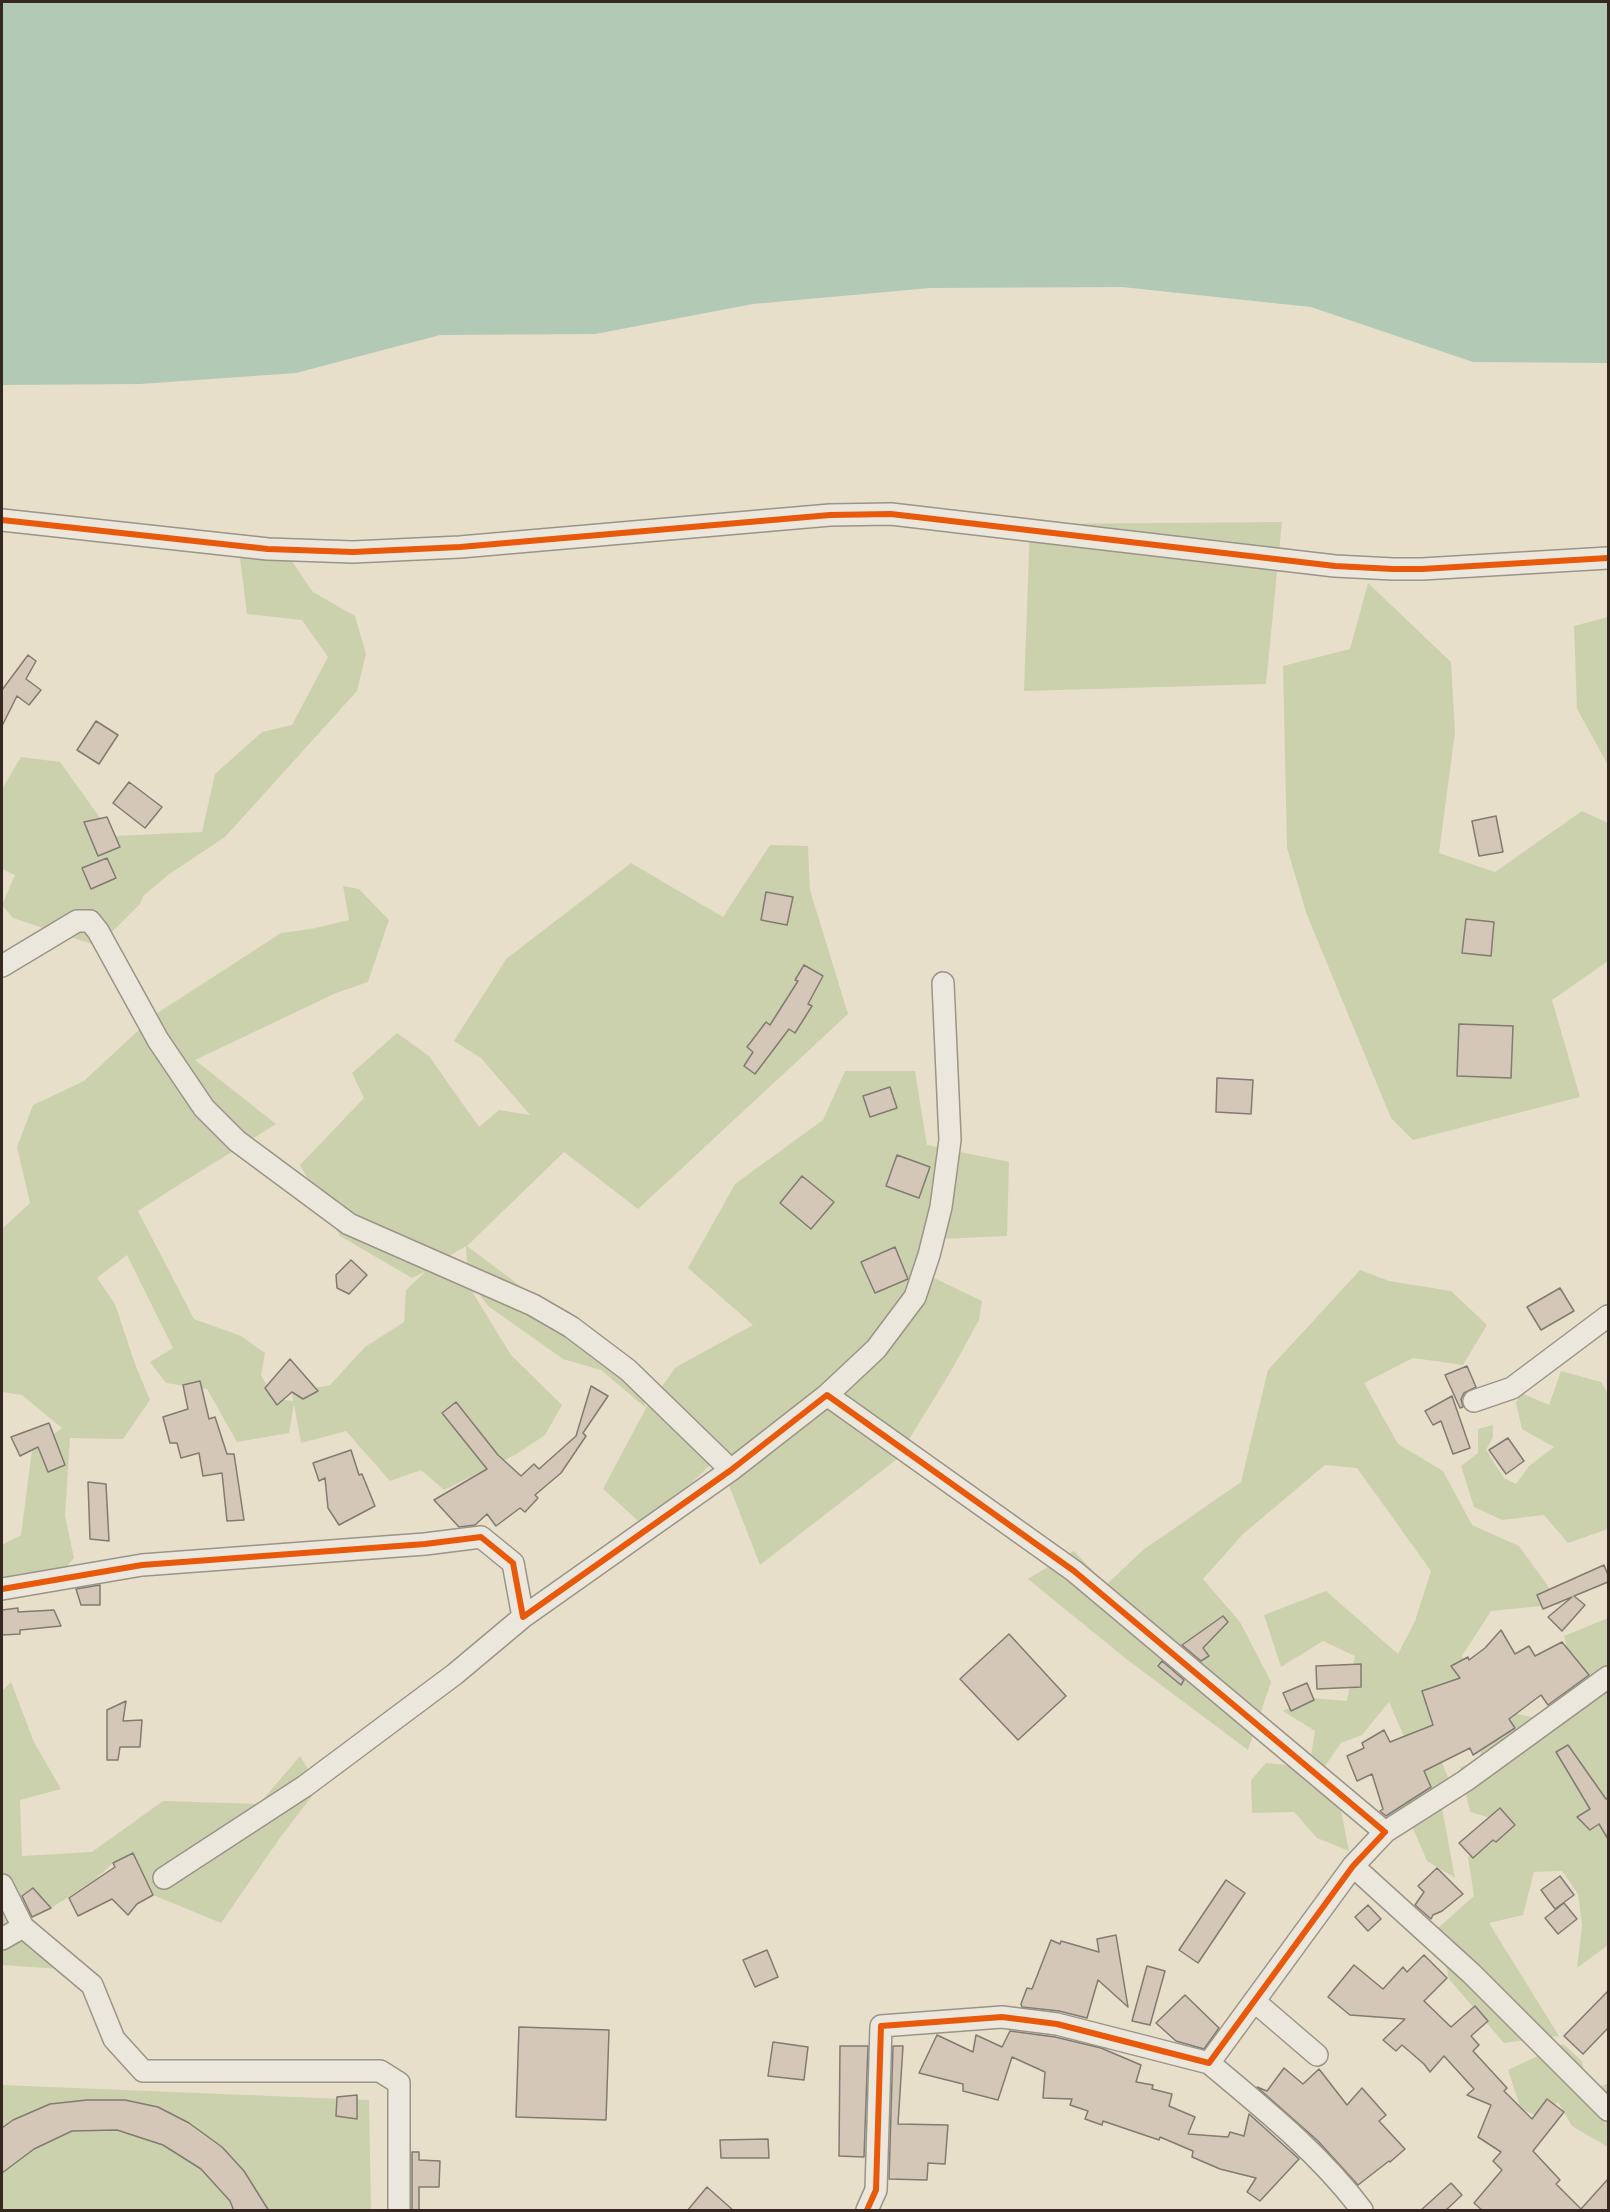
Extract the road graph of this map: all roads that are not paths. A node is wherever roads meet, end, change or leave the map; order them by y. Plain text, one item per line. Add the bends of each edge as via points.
1 (2, 520) edge
2 (1608, 558) edge
3 (2, 966) edge
4 (942, 983) dead end
5 (1608, 1316) edge
6 (828, 1395) junction
7 (1474, 1401) dead end
8 (731, 1470) junction
9 (2, 1589) edge
10 (523, 1617) junction
11 (1608, 1677) edge
12 (1385, 1832) junction
13 (1353, 1866) junction
14 (164, 1878) dead end
15 (2, 1885) edge
16 (23, 1927) junction
17 (2, 1939) edge
18 (1254, 2001) junction
19 (1317, 2055) dead end
20 (1209, 2063) junction
21 (1608, 2110) edge
22 (399, 2211) edge
23 (867, 2211) edge
24 (1362, 2211) edge

1 - 2 street via 268,549 353,552 460,547 830,515 891,514 1346,567 1422,569
3 - 8 street via 76,921 90,921 184,1079 204,1108 237,1141 349,1224 533,1305 571,1328 628,1370
4 - 6 street via 950,1140 930,1254 915,1297 876,1349
5 - 7 street via 1512,1388
6 - 8 street
6 - 12 street via 1074,1570
8 - 10 street
9 - 10 street via 142,1565 481,1537 513,1563
10 - 14 street via 455,1674 305,1786
11 - 12 street via 1465,1781
12 - 13 street
13 - 18 street
13 - 21 street via 1472,1974
15 - 16 street
16 - 17 street
16 - 22 street via 92,1985 114,2039 143,2071 380,2071 399,2083
18 - 19 street
18 - 20 street
20 - 23 street via 1057,2024 1002,2017 881,2026 876,2190
20 - 24 street via 1295,2135

